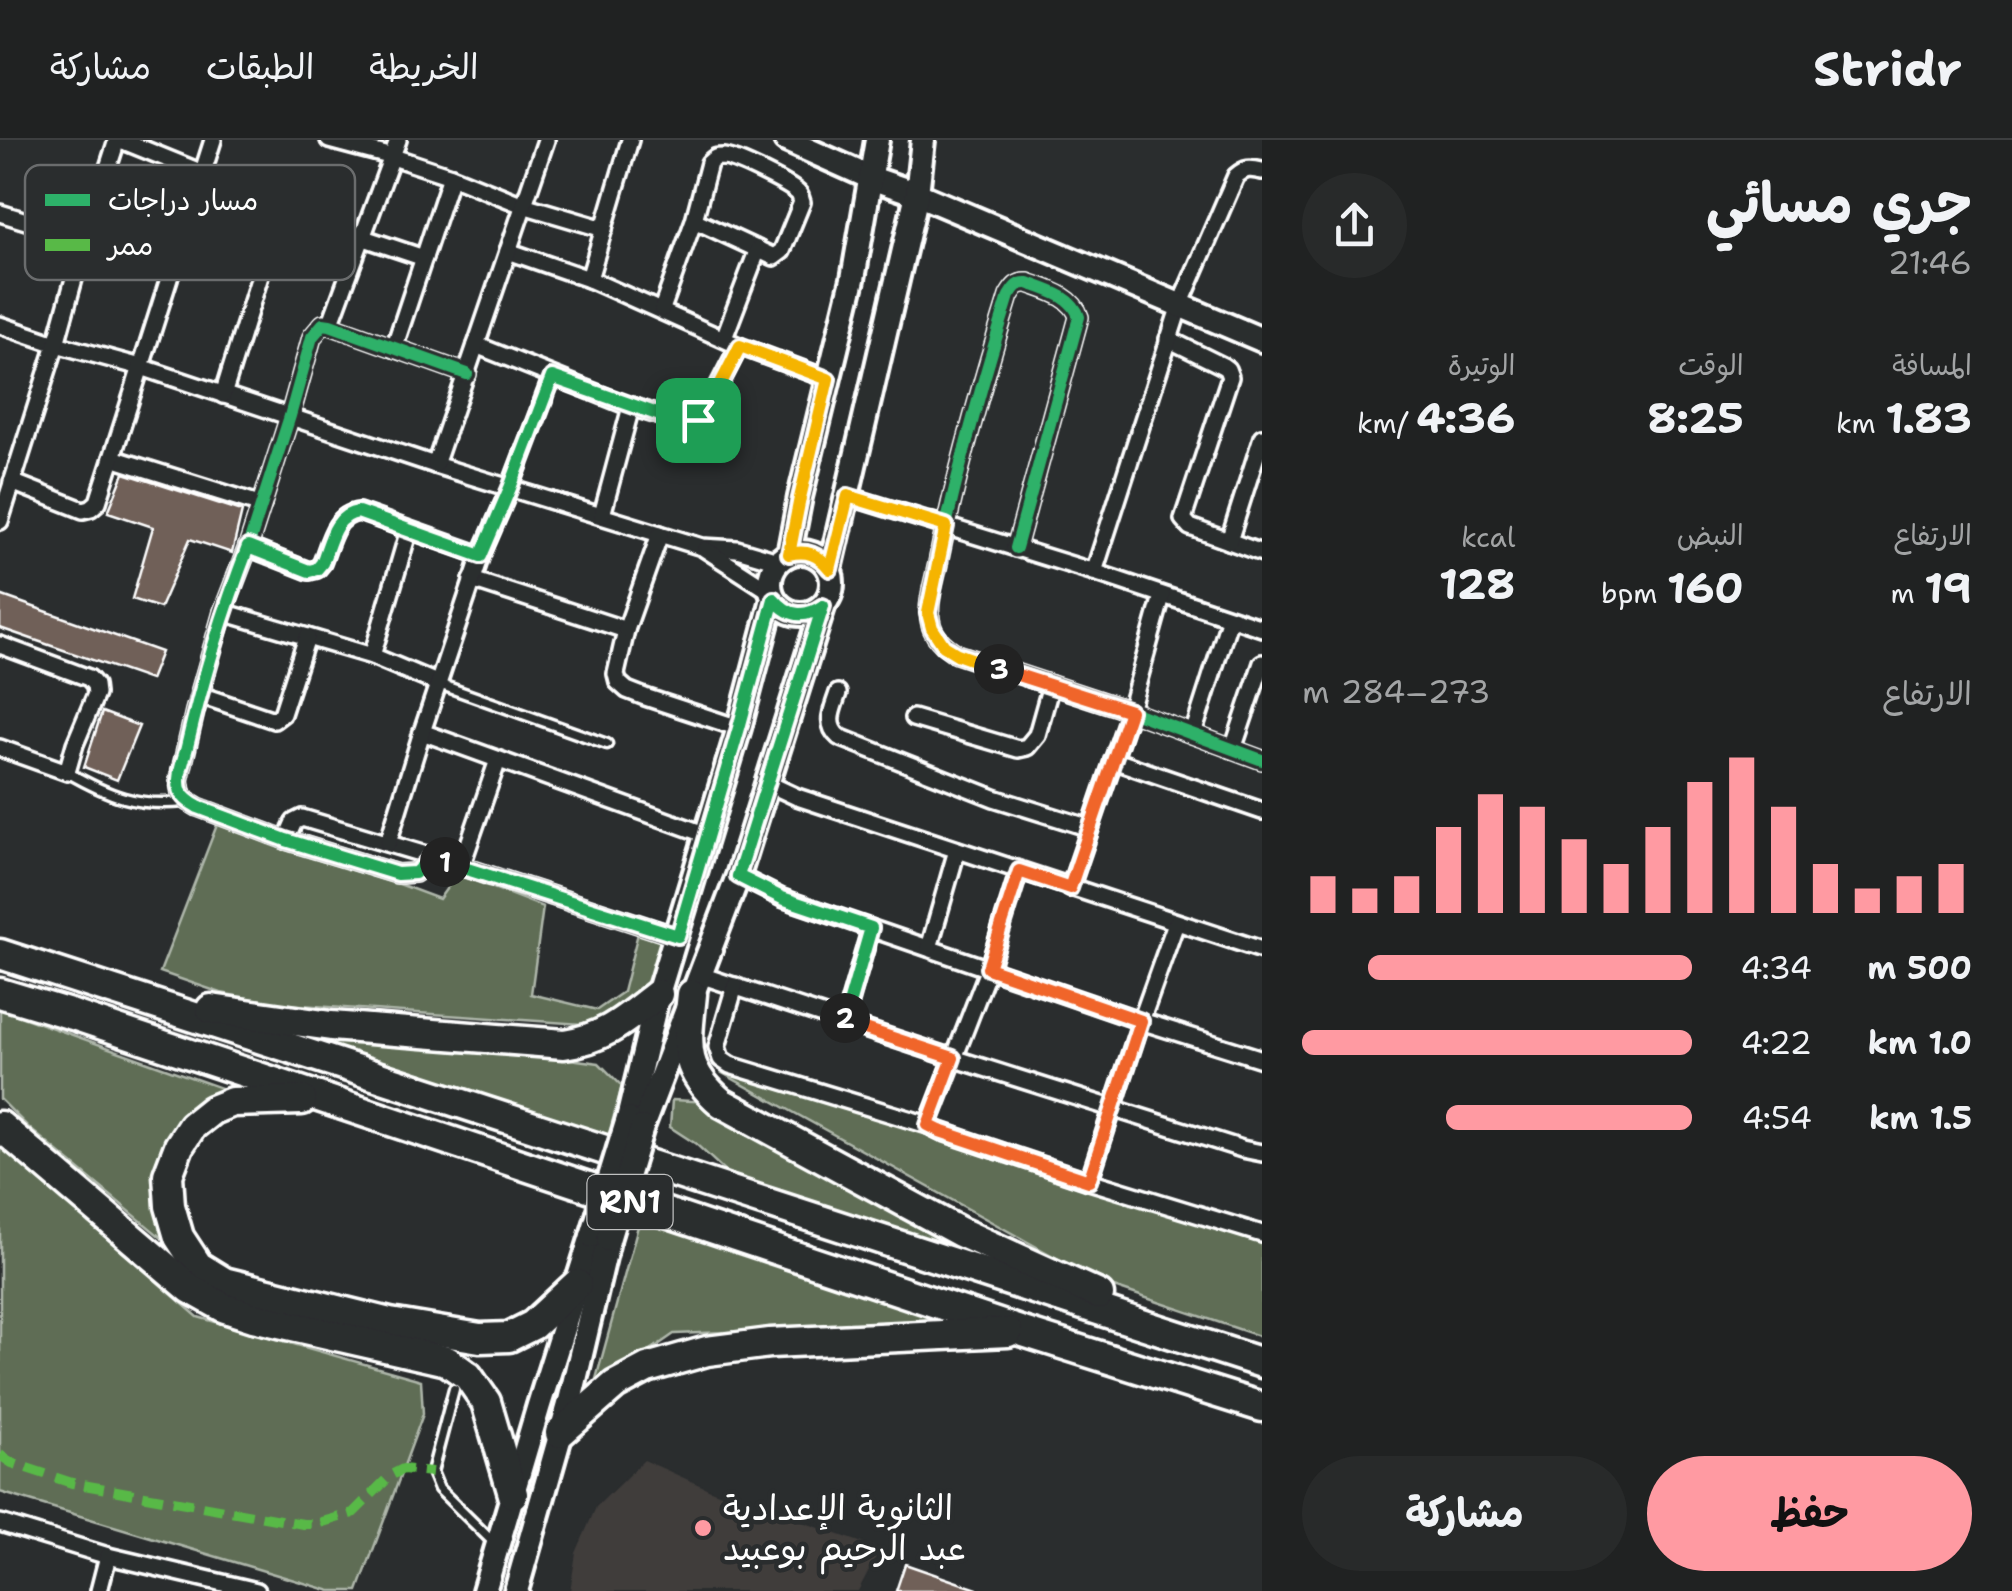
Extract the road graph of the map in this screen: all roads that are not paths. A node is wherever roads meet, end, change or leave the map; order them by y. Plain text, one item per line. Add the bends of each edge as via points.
1 (119, 140) edge
2 (212, 140) edge
3 (328, 140) edge
4 (398, 140) edge
5 (546, 140) edge
6 (630, 140) edge
7 (786, 140) edge
8 (877, 140) edge
9 (923, 140) edge
10 (393, 157) junction
11 (110, 165) edge
12 (180, 165) edge
13 (205, 165) edge
14 (1262, 171) edge
15 (451, 176) junction
16 (871, 178) junction
17 (916, 194) junction
18 (523, 206) junction
19 (0, 213) edge
20 (694, 220) junction
21 (25, 221) edge
22 (604, 230) junction
23 (355, 235) edge
24 (361, 237) junction
25 (758, 249) junction
26 (508, 251) junction
27 (355, 254) edge
28 (424, 258) junction
29 (589, 279) junction
30 (74, 280) edge
31 (169, 280) edge
32 (259, 280) edge
33 (346, 280) edge
34 (1180, 305) junction
35 (662, 310) junction
36 (330, 325) junction
37 (0, 326) edge
38 (724, 338) junction
39 (1168, 339) junction
40 (1262, 340) edge
41 (56, 344) junction
42 (476, 346) junction
43 (740, 346) junction
44 (394, 348) junction
45 (142, 367) junction
46 (467, 374) junction
47 (552, 377) junction
48 (828, 379) junction
49 (224, 394) junction
50 (631, 407) junction
51 (290, 416) junction
52 (1262, 438) edge
53 (112, 458) junction
54 (435, 464) junction
55 (12, 482) junction
56 (510, 488) junction
57 (848, 496) junction
58 (262, 504) junction
59 (602, 516) junction
60 (0, 521) edge
61 (946, 526) junction
62 (409, 530) junction
63 (660, 534) junction
64 (1229, 542) junction
65 (248, 547) junction
66 (702, 547) junction
67 (1016, 548) junction
68 (1262, 553) edge
69 (481, 556) junction
70 (784, 558) junction
71 (830, 569) junction
72 (1094, 572) junction
73 (472, 580) junction
74 (772, 595) junction
75 (1162, 596) junction
76 (823, 606) junction
77 (223, 612) junction
78 (1230, 618) junction
79 (1262, 628) edge
80 (626, 630) junction
81 (307, 637) junction
82 (0, 645) edge
83 (372, 656) junction
84 (1262, 663) edge
85 (439, 684) junction
86 (1051, 685) junction
87 (838, 692) dead end
88 (200, 695) junction
89 (1130, 711) junction
90 (912, 718) dead end
91 (739, 728) junction
92 (422, 732) junction
93 (1193, 734) junction
94 (607, 744) dead end
95 (0, 748) edge
96 (1234, 749) junction
97 (498, 760) junction
98 (1113, 760) junction
99 (1262, 760) edge
100 (67, 772) junction
101 (768, 783) junction
102 (188, 802) junction
103 (1262, 811) edge
104 (1090, 828) junction
105 (707, 835) junction
106 (286, 840) junction
107 (388, 843) junction
108 (957, 850) junction
109 (432, 857) junction
110 (461, 867) junction
111 (1019, 871) junction
112 (738, 876) junction
113 (1070, 888) junction
114 (1176, 923) junction
115 (871, 928) junction
116 (678, 936) junction
117 (928, 948) junction
118 (1262, 950) edge
119 (0, 954) edge
120 (988, 968) junction
121 (91, 984) junction
122 (696, 984) junction
123 (735, 986) junction
124 (0, 993) edge
125 (658, 994) junction
126 (1141, 1021) junction
127 (844, 1022) junction
128 (953, 1058) junction
129 (1262, 1059) edge
130 (323, 1100) junction
131 (1112, 1108) junction
132 (635, 1124) junction
133 (928, 1125) junction
134 (0, 1126) edge
135 (1262, 1154) edge
136 (1089, 1181) junction
137 (1262, 1234) edge
138 (600, 1238) junction
139 (576, 1284) junction
140 (1020, 1331) junction
141 (1219, 1349) junction
142 (1262, 1363) edge
143 (454, 1389) dead end
144 (1262, 1407) edge
145 (560, 1433) junction
146 (513, 1494) junction
147 (0, 1524) edge
148 (498, 1546) junction
149 (108, 1556) junction
150 (99, 1591) edge
151 (258, 1591) edge
152 (484, 1591) edge
153 (516, 1591) edge

1 - 11 street
1 - 12 street
2 - 13 street
3 - 10 street
4 - 10 street
5 - 18 street
6 - 22 street
7 - 16 main road
8 - 16 main road
9 - 17 main road
10 - 15 street
10 - 24 street
14 - 34 street via 1244,169 1236,176
15 - 18 street
15 - 28 street
16 - 17 main road
16 - 48 main road
17 - 34 main road
17 - 57 main road
18 - 22 street
18 - 26 street
19 - 21 street
20 - 25 street
20 - 25 street via 713,158 733,158 798,192 802,202 779,255
20 - 35 street
22 - 29 street
23 - 24 street
24 - 27 street
24 - 28 street
25 - 38 street
26 - 29 street
26 - 42 street
28 - 44 street
29 - 35 street
30 - 41 street
31 - 45 street
32 - 49 street
33 - 36 street
34 - 39 street
34 - 40 main road
35 - 38 street
36 - 44 street
36 - 51 street via 319,326 312,337
37 - 41 street
38 - 43 street
39 - 64 street via 1229,372 1182,518
39 - 72 street
41 - 45 street
41 - 55 street
42 - 46 street
42 - 47 street
43 - 48 street
43 - 50 street via 712,401 691,424
44 - 46 street
45 - 49 street
45 - 53 street
46 - 54 street
47 - 50 street
47 - 56 street
48 - 70 main road
49 - 51 street
50 - 59 street
51 - 54 street
51 - 58 street
52 - 64 street
53 - 55 street via 98,502 83,510
53 - 58 street
54 - 56 street
55 - 60 street
56 - 59 street
56 - 69 street
57 - 61 street
57 - 71 main road
58 - 65 street
59 - 63 street
61 - 67 street
61 - 67 street via 1009,296 1028,283 1074,304 1079,317
61 - 86 street via 928,613 937,638 957,654
62 - 65 street via 348,513 322,563 309,571
62 - 69 street
62 - 83 street
63 - 66 street
63 - 80 street
64 - 68 street
65 - 77 street
66 - 70 street
66 - 74 street
67 - 72 street
69 - 73 street
70 - 71 main road via 812,554
70 - 74 main road via 770,580
71 - 76 main road via 832,589
72 - 75 street
73 - 80 street
73 - 85 street
74 - 76 main road via 791,614
74 - 91 main road
75 - 78 street
75 - 89 street
76 - 101 main road
77 - 81 street
77 - 88 street
78 - 79 street
78 - 93 street
80 - 91 street via 616,674 627,690
81 - 83 street
81 - 88 street via 278,718
82 - 100 street via 95,685
83 - 85 street
84 - 96 street
85 - 92 street
85 - 94 lane
86 - 89 street
86 - 90 street via 1038,735 1027,747
87 - 104 street via 830,727 839,737
88 - 102 street via 179,780
89 - 93 street
89 - 98 street
91 - 105 main road
92 - 97 street
92 - 107 street
93 - 96 street
95 - 100 street
96 - 99 street
97 - 105 street
97 - 110 street
98 - 103 street
98 - 104 street
100 - 102 lane via 138,802
101 - 108 street
101 - 112 main road
102 - 106 street
104 - 113 street
105 - 116 main road
106 - 107 street via 302,818
106 - 109 street via 397,874 415,873
107 - 109 street
108 - 111 street
108 - 117 street
109 - 110 street
110 - 116 street
111 - 113 street
111 - 120 street
112 - 115 street
112 - 122 main road
113 - 114 street
114 - 118 street
114 - 126 street
115 - 117 street
115 - 127 street
116 - 125 main road
117 - 120 street
119 - 121 highway, RN1
120 - 126 street
120 - 128 street
121 - 125 highway via 331,1026 564,1044 606,1033
121 - 141 highway, RN1
122 - 123 street
122 - 132 main road
122 - 141 highway via 687,1040 691,1066 722,1103 960,1232
123 - 127 street
123 - 133 street via 716,1046 721,1059
124 - 130 highway, RN1
125 - 132 main road
126 - 129 street
126 - 131 street
127 - 128 street
128 - 131 street
128 - 133 street
130 - 139 highway via 232,1102 192,1126 168,1175 179,1237 198,1266 224,1282 480,1338 533,1325
130 - 140 highway, RN1
131 - 135 street
131 - 136 street
132 - 138 main road, bridge
133 - 136 street
134 - 146 highway via 180,1280 225,1308 447,1361 468,1376 486,1402
136 - 137 street
138 - 139 main road
138 - 145 main road
139 - 146 main road
140 - 144 highway, RN1
140 - 145 highway via 708,1351 615,1385
141 - 142 highway, RN1
143 - 148 lane via 432,1472 439,1490
145 - 153 main road
146 - 148 main road
147 - 149 street
148 - 152 main road
149 - 150 street
149 - 151 street

